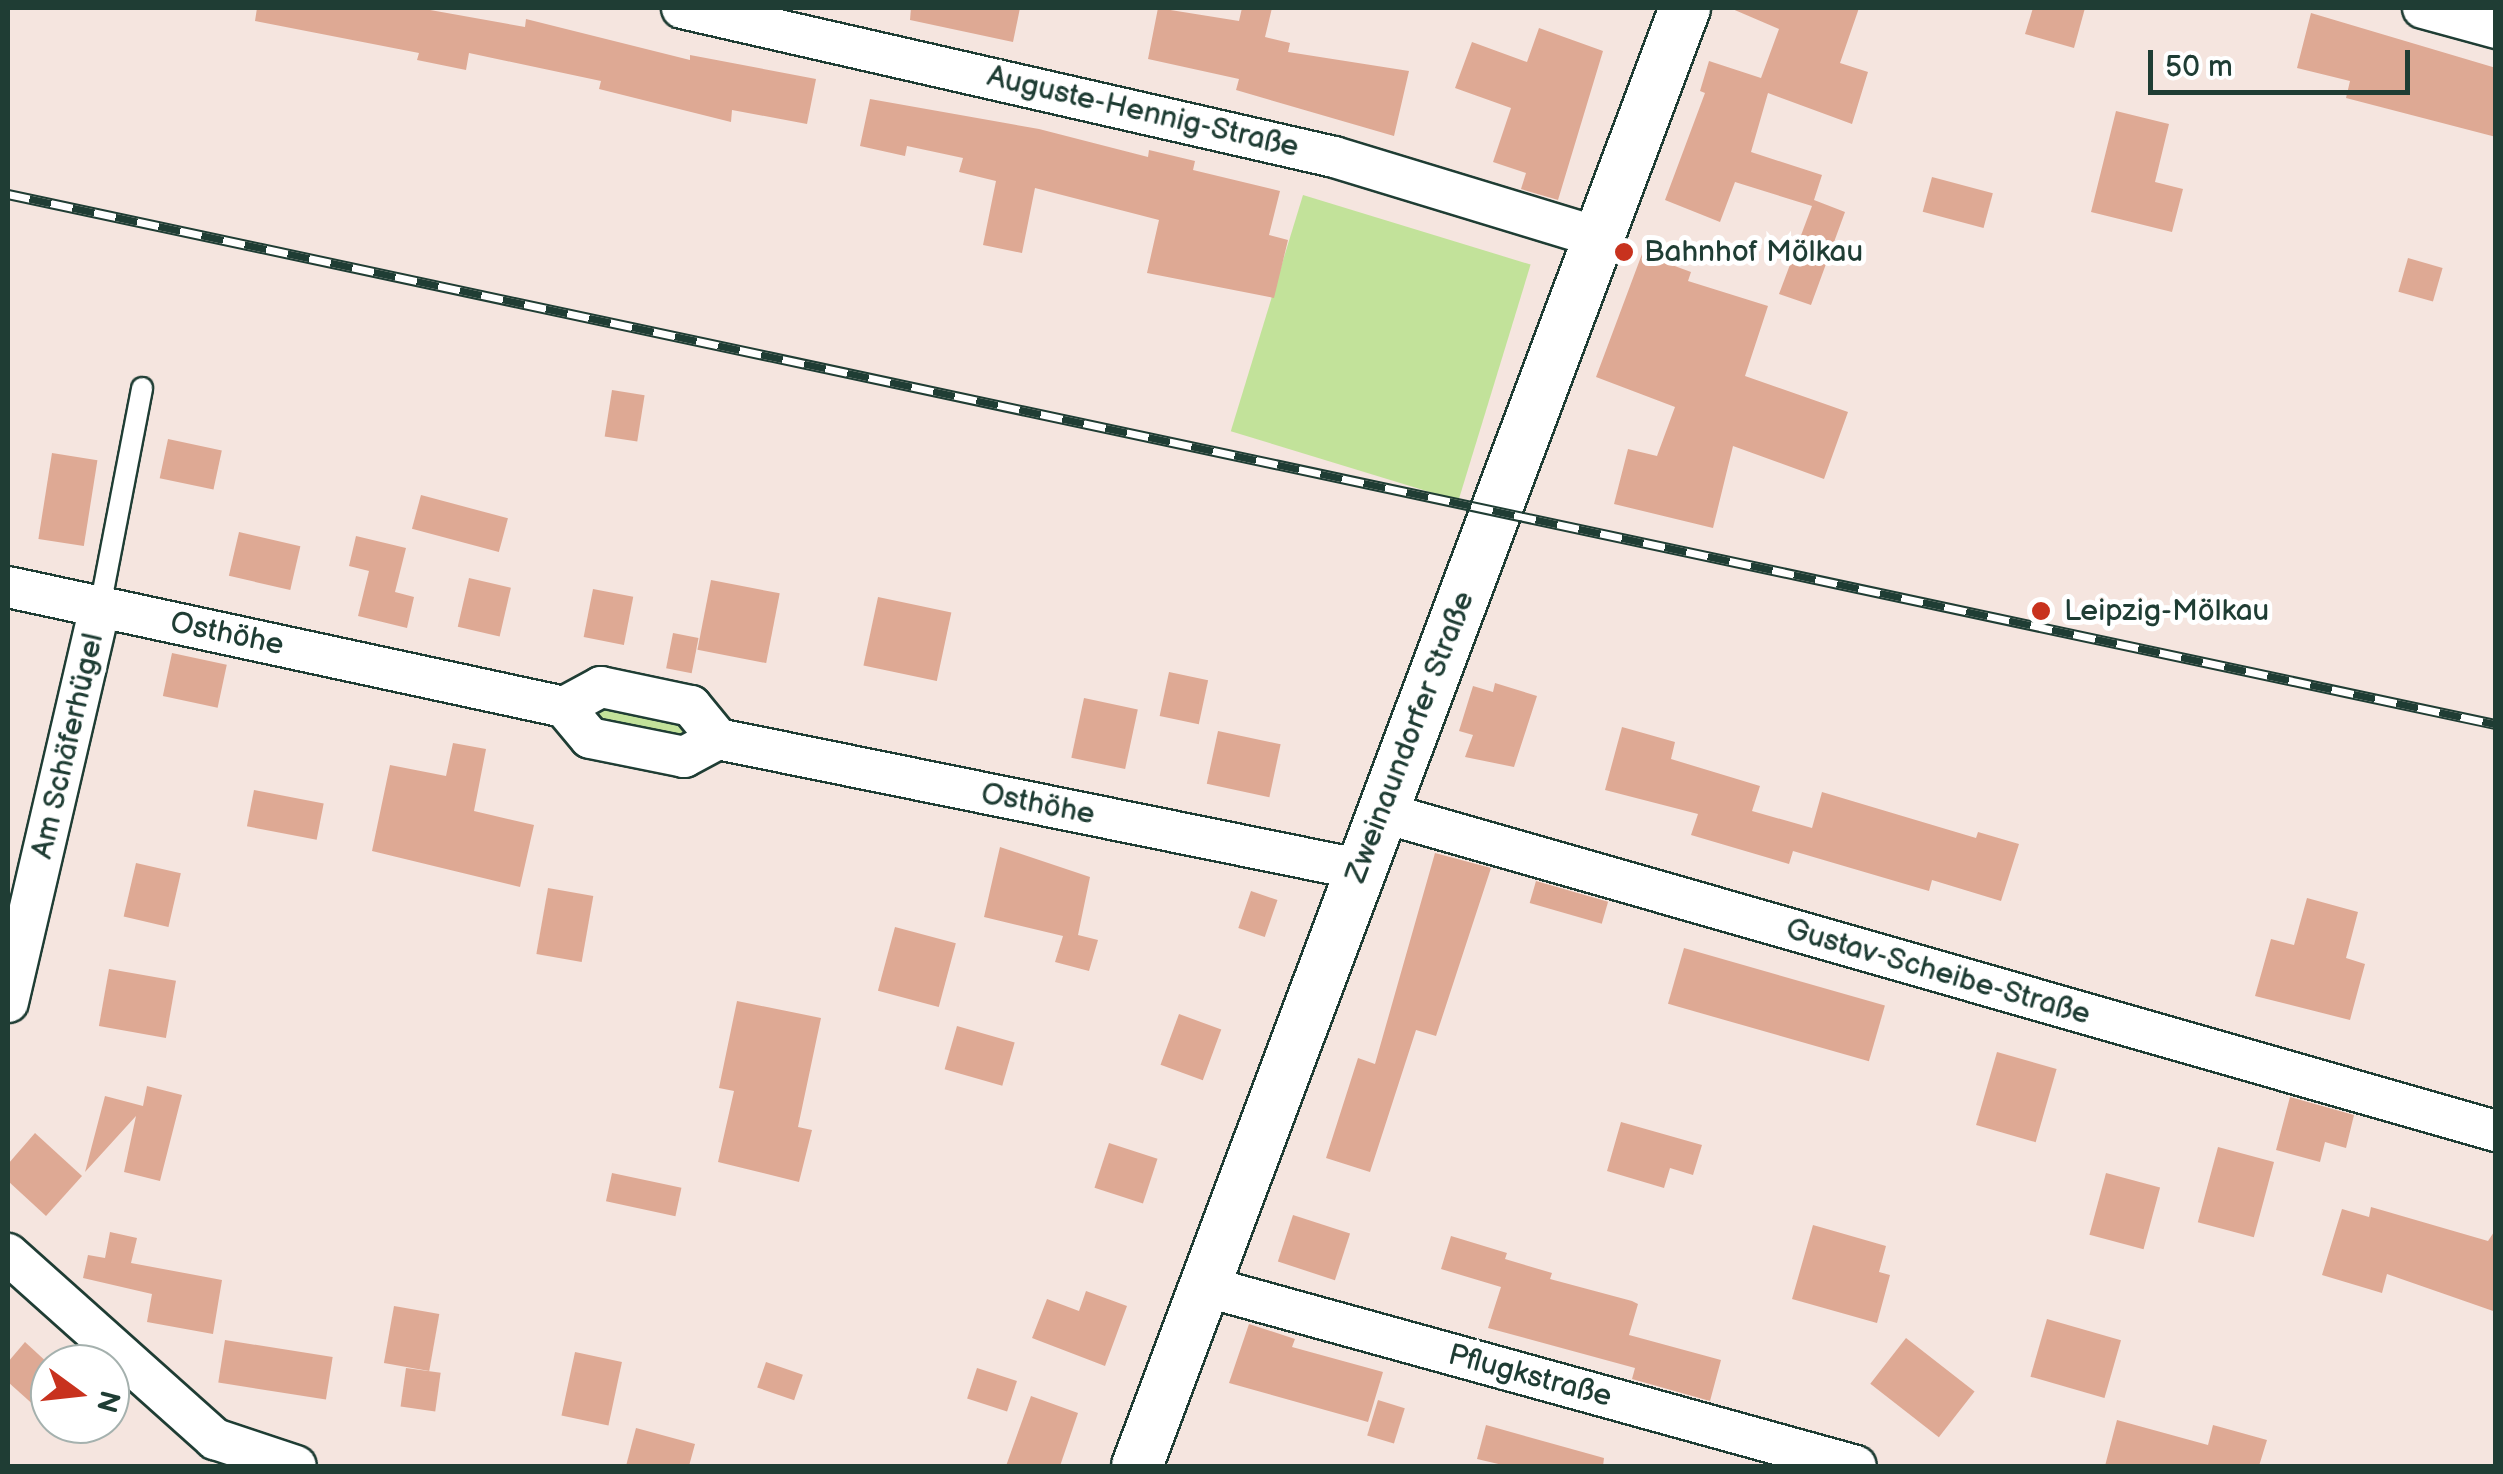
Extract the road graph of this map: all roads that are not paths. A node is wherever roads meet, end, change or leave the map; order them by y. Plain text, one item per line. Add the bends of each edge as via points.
1 (682, 8) edge
2 (1685, 8) edge
3 (2423, 8) edge
4 (2496, 28) edge
5 (1598, 237) junction
6 (142, 388) dead end
7 (8, 587) edge
8 (100, 607) junction
9 (1381, 812) junction
10 (1358, 869) junction
11 (8, 1002) edge
12 (2496, 1131) edge
13 (8, 1254) edge
14 (1204, 1286) junction
15 (296, 1466) edge
16 (1136, 1466) edge
17 (1856, 1466) edge

1 - 5 street, Auguste-Hennig-Straße via 1334,157
2 - 5 street, Zweinaundorfer Straße
3 - 4 street
5 - 9 street, Zweinaundorfer Straße
6 - 8 lane
7 - 8 street, Osthöhe
8 - 10 street, Osthöhe via 564,707 590,738 684,757 718,739
8 - 11 street, Am Schäferhügel
9 - 10 street, Zweinaundorfer Straße
9 - 12 street, Gustav-Scheibe-Straße
10 - 14 street, Zweinaundorfer Straße
13 - 15 street via 215,1439
14 - 16 street, Zweinaundorfer Straße
14 - 17 street, Pflugkstraße

